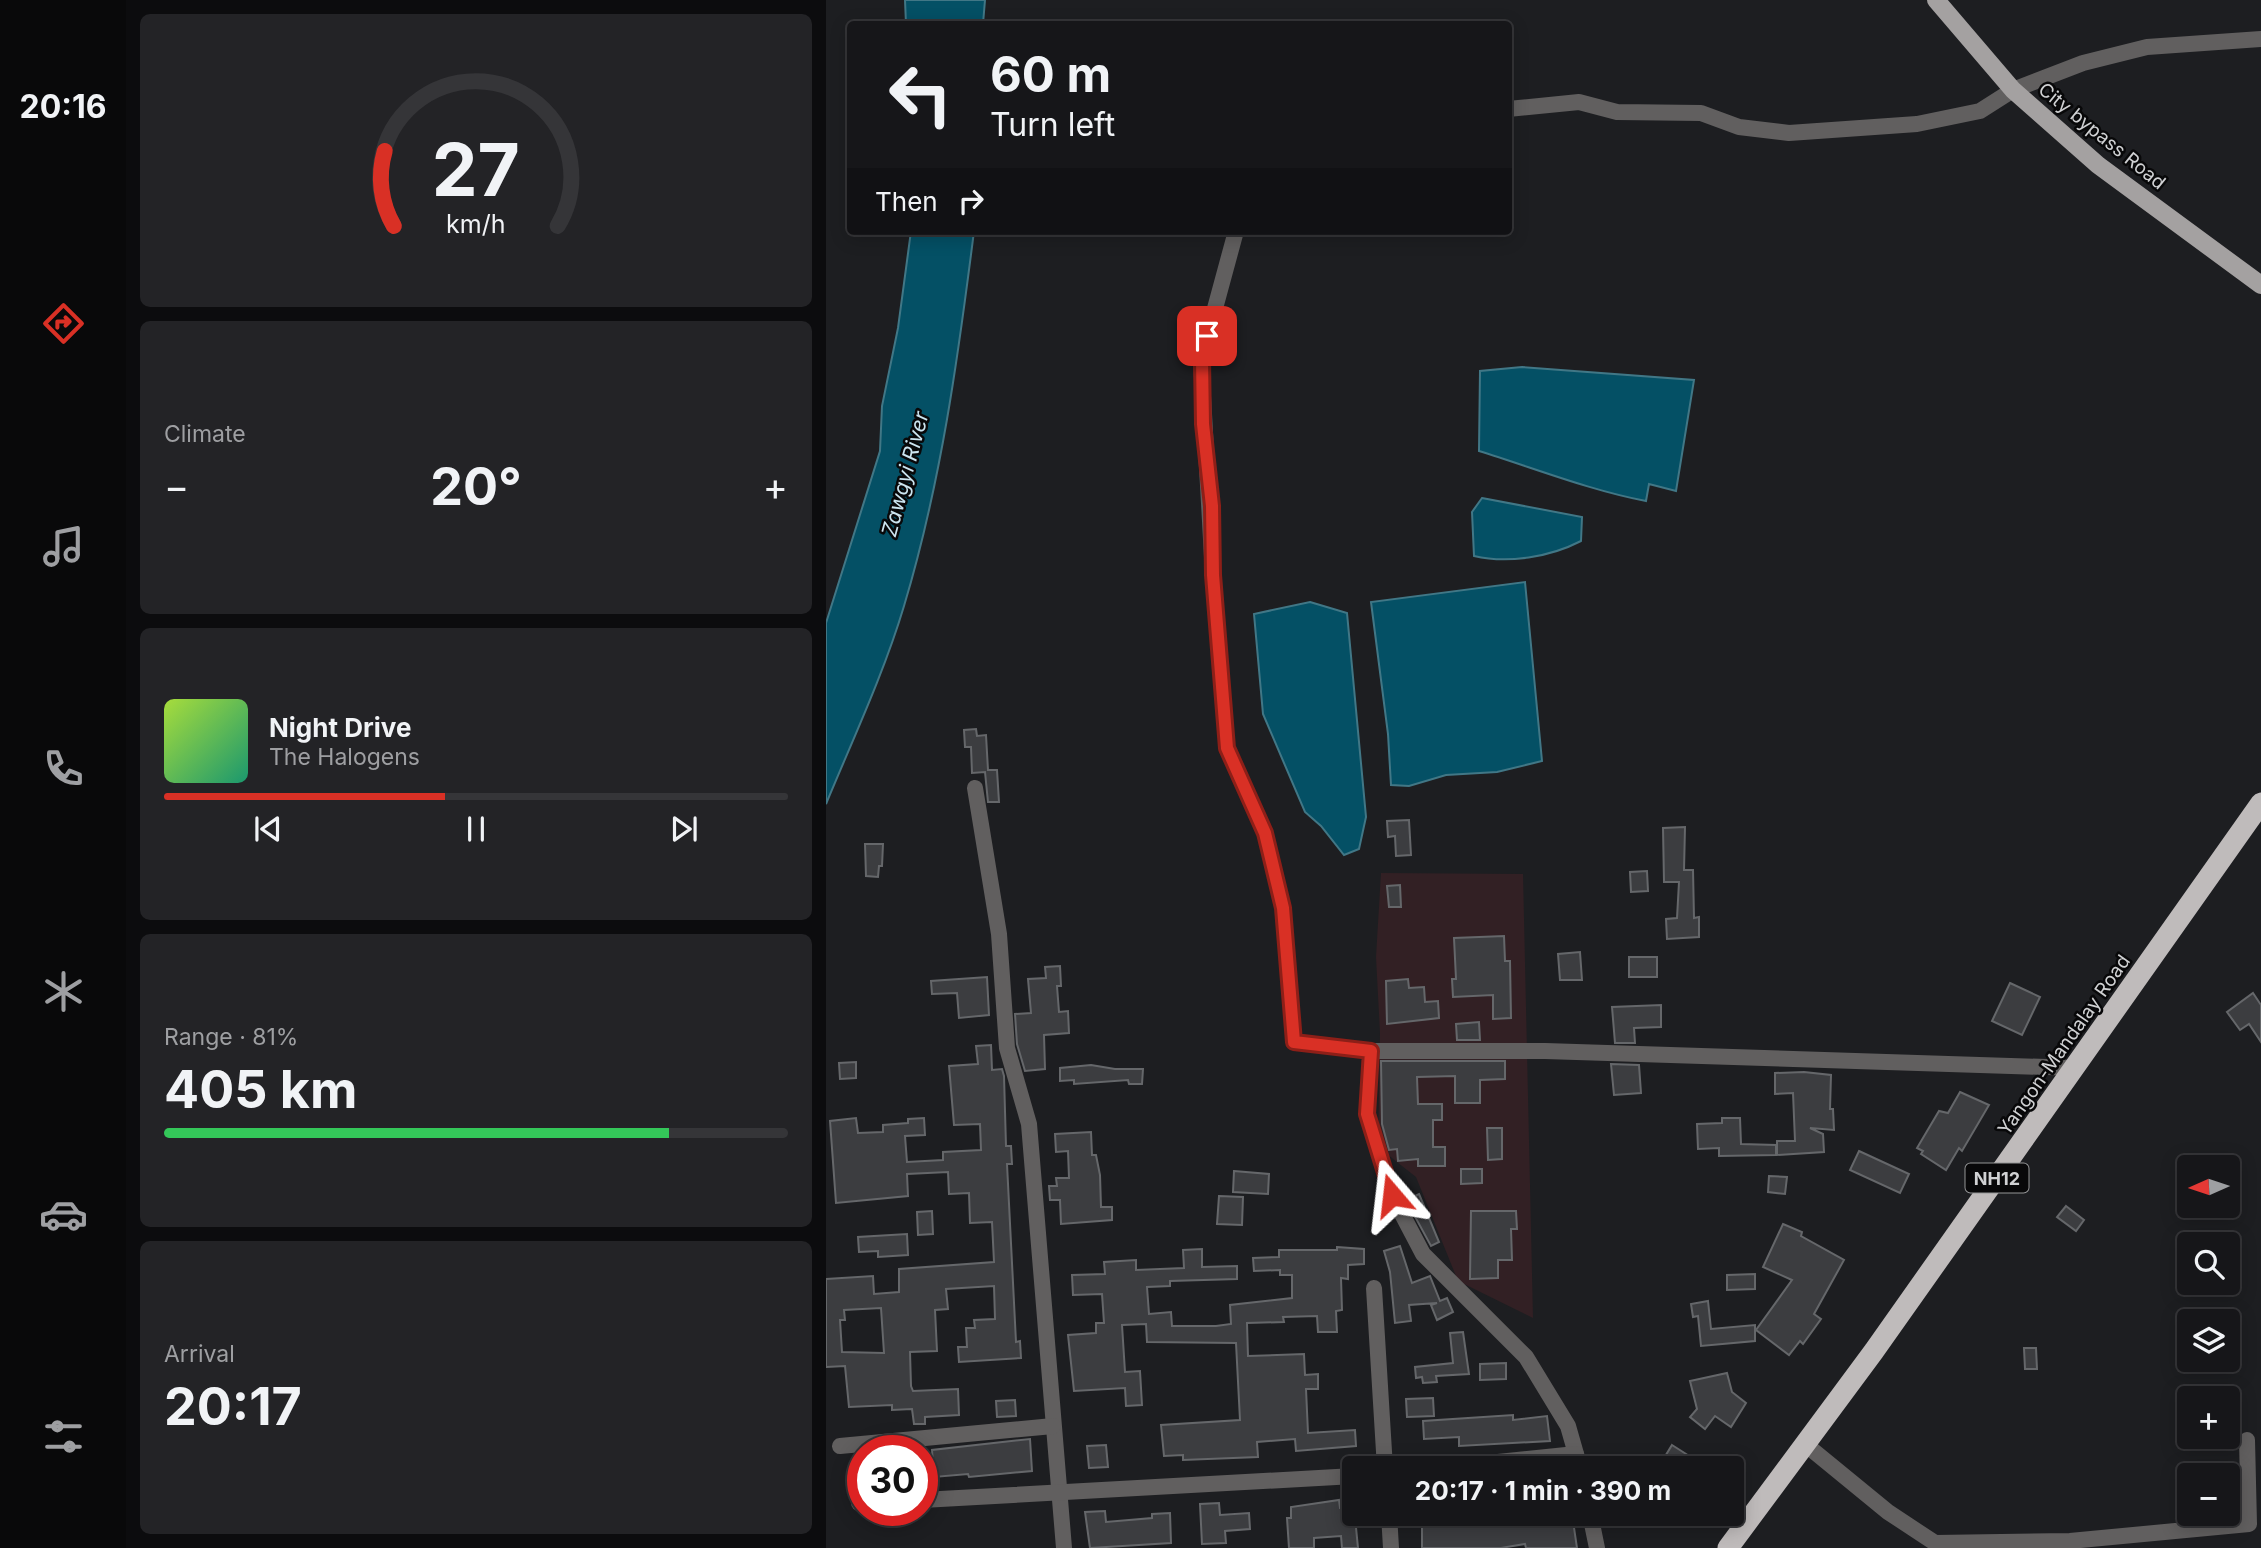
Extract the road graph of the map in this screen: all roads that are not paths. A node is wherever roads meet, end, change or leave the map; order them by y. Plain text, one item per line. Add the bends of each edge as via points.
1 (1936, 0) edge
2 (2261, 39) edge
3 (2013, 90) junction
4 (1512, 109) edge
5 (1235, 235) edge
6 (2261, 285) edge
7 (975, 788) dead end
8 (2261, 803) edge
9 (1371, 1051) junction
10 (2076, 1068) junction
11 (1374, 1288) dead end
12 (1053, 1426) junction
13 (2247, 1440) dead end
14 (1805, 1444) junction
15 (840, 1446) dead end
16 (1384, 1456) edge
17 (1577, 1456) edge
18 (1342, 1477) edge
19 (1060, 1493) junction
20 (938, 1499) edge
21 (1390, 1526) edge
22 (1592, 1526) edge
23 (2062, 1545) edge
24 (1064, 1548) edge
25 (1391, 1548) edge
26 (1597, 1548) edge
27 (1728, 1548) edge

1 - 3 main road, City bypass Road
2 - 3 street via 2147,47 2084,63
3 - 4 street via 1980,111 1917,124 1789,133 1739,127 1701,113 1617,112 1579,102
3 - 6 main road, City bypass Road via 2098,165
5 - 9 street via 1202,360 1227,748 1265,833 1283,908 1294,1042
7 - 12 street via 999,934 1007,1048 1029,1124
8 - 10 highway, Yangon-Mandalay Road / NH12
9 - 10 street via 1545,1051
9 - 17 street via 1367,1114 1392,1195 1423,1254 1526,1357 1568,1426
10 - 14 highway, Yangon-Mandalay Road / NH12
11 - 16 street
12 - 15 street
12 - 19 street
13 - 23 street via 2249,1524
14 - 23 street via 1888,1512 1936,1543
14 - 27 highway, Yangon-Mandalay Road / NH12
18 - 19 street
19 - 20 street
19 - 24 street
21 - 25 street
22 - 26 street

